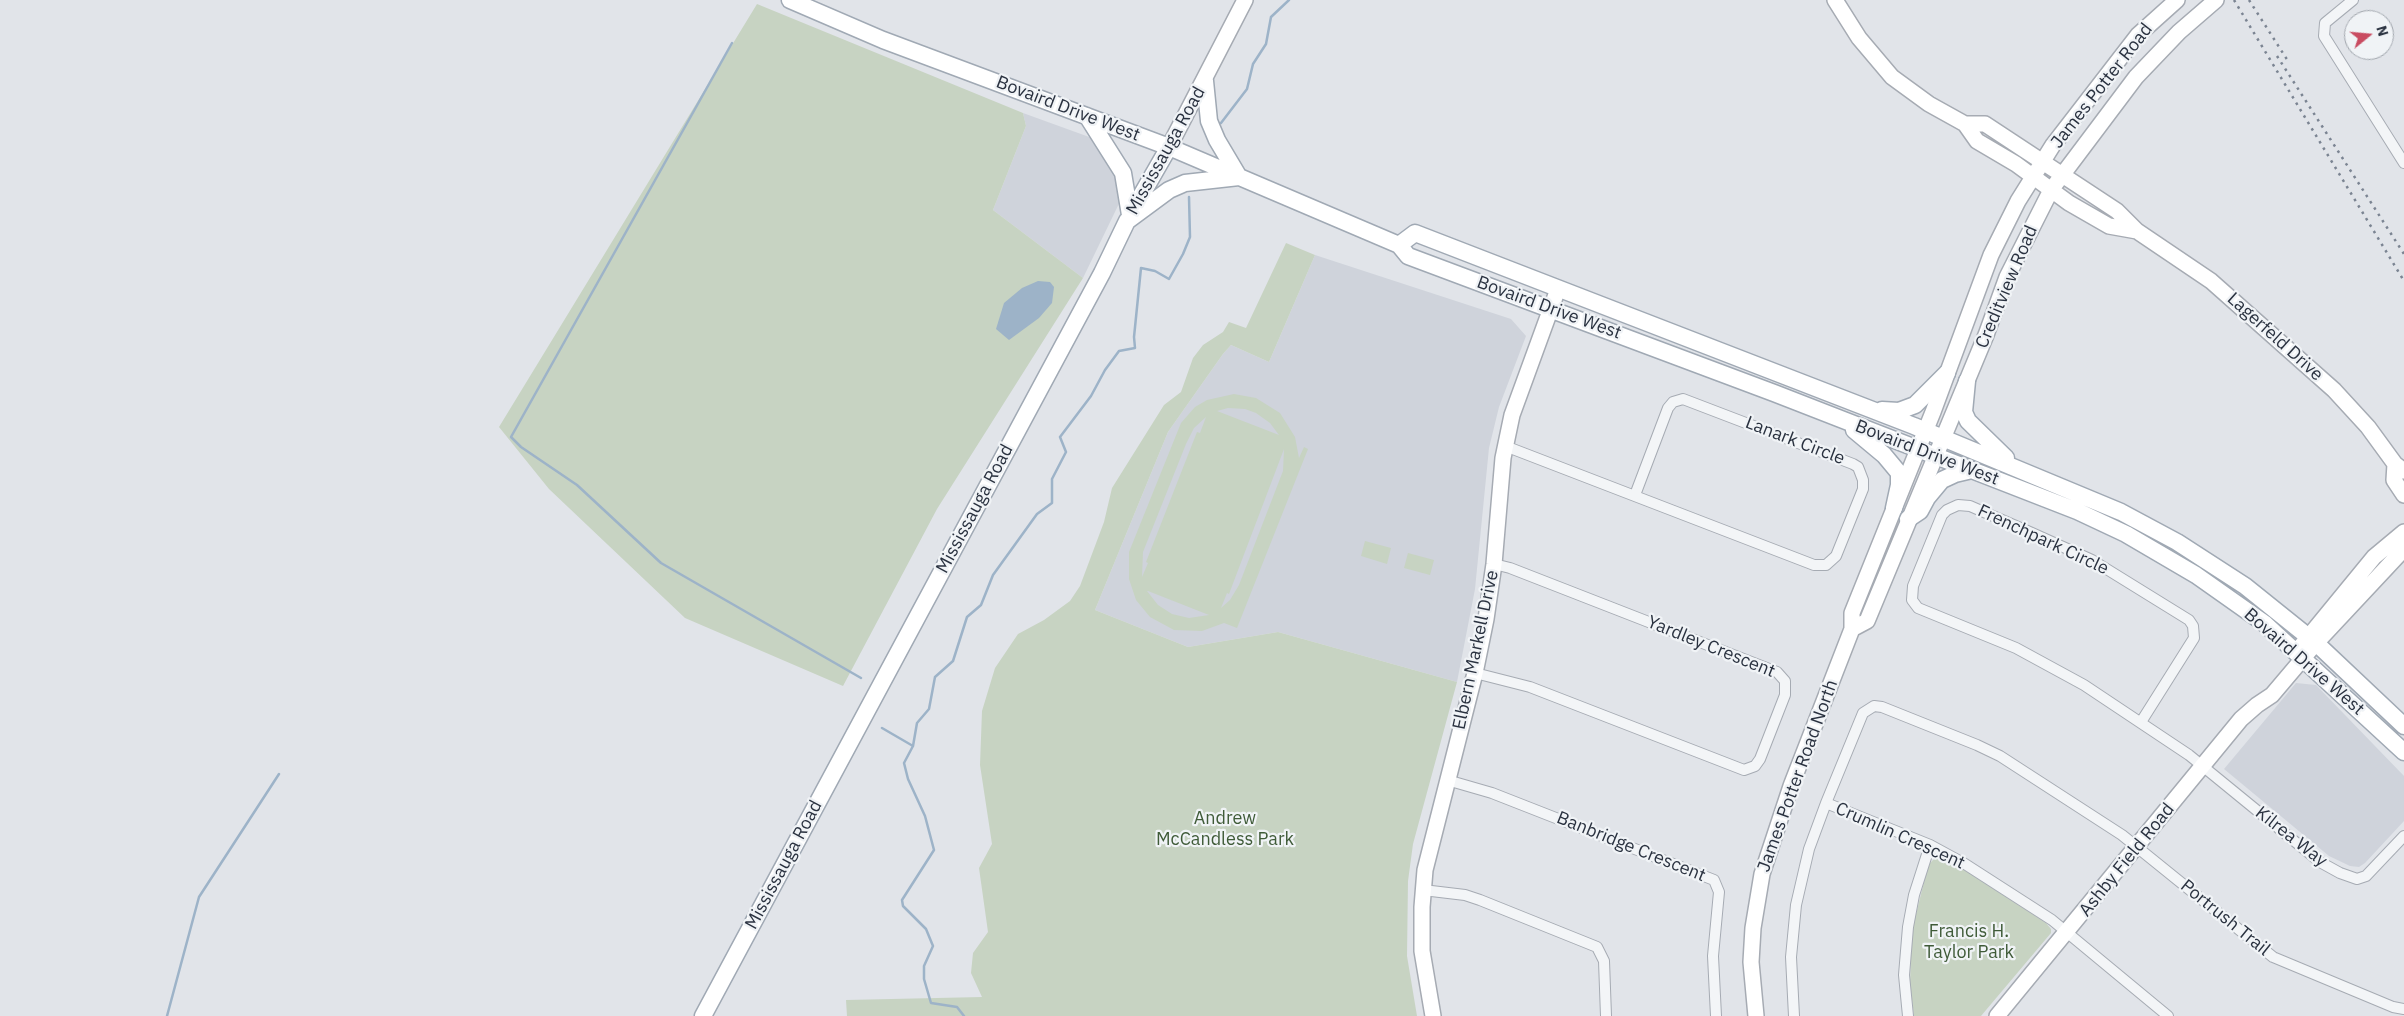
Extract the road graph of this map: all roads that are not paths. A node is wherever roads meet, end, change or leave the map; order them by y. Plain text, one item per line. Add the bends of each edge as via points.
1 (790, 0) edge
2 (1245, 0) edge
3 (1835, 0) edge
4 (2177, 0) edge
5 (2216, 0) edge
6 (2353, 0) edge
7 (2160, 51) joint
8 (1204, 81) junction
9 (1087, 116) junction
10 (1965, 124) junction
11 (1169, 146) junction
12 (2043, 163) junction
13 (2404, 163) edge
14 (2061, 176) junction
15 (1239, 177) junction
16 (2033, 177) junction
17 (2051, 190) junction
18 (1129, 218) junction
19 (2137, 231) junction
20 (1399, 245) junction
21 (1558, 289) junction
22 (1550, 310) junction
23 (1947, 373) junction
24 (1967, 381) junction
25 (1854, 404) junction
26 (1834, 416) junction
27 (1925, 431) junction
28 (1942, 438) junction
29 (1505, 446) junction
30 (1918, 449) junction
31 (1934, 455) junction
32 (2400, 467) edge
33 (2017, 468) junction
34 (1972, 470) junction
35 (2404, 495) edge
36 (1635, 496) junction
37 (1894, 508) junction
38 (1908, 519) junction
39 (2404, 532) edge
40 (2404, 549) edge
41 (1494, 564) junction
42 (1852, 629) junction
43 (2312, 640) junction
44 (2300, 655) junction
45 (1475, 673) junction
46 (2141, 722) junction
47 (2404, 726) edge
48 (2404, 752) edge
49 (2203, 766) junction
50 (1447, 780) junction
51 (1826, 803) junction
52 (2404, 836) edge
53 (1930, 845) junction
54 (2138, 847) junction
55 (1423, 890) junction
56 (2067, 932) junction
57 (2404, 1009) edge
58 (1999, 1015) edge
59 (703, 1016) edge
60 (1433, 1016) edge
61 (1606, 1016) edge
62 (1716, 1016) edge
63 (1756, 1016) edge
64 (1794, 1016) edge
65 (1908, 1016) edge
66 (2168, 1016) edge

1 - 9 main road, Bovaird Drive West via 883,40
2 - 8 street, Mississauga Road
3 - 10 street, Lagerfeld Drive via 1859,38 1892,76 1929,104
4 - 12 street, James Potter Road via 2138,35 2075,114
5 - 7 street, James Potter Road
6 - 13 street via 2325,23 2324,36
7 - 14 street, Creditview Road via 2125,91
8 - 11 street, Mississauga Road
8 - 15 main road via 1209,121
9 - 11 main road, Bovaird Drive West
9 - 18 main road via 1122,173
10 - 12 street, Lagerfeld Drive via 1985,124
10 - 16 street, Lagerfeld Drive via 1977,141
11 - 15 main road, Bovaird Drive West
11 - 18 main road, Mississauga Road
12 - 14 street, Lagerfeld Drive
12 - 16 street, James Potter Road
14 - 17 street, Creditview Road
14 - 19 street, Lagerfeld Drive via 2117,211
15 - 18 main road via 1185,183 1169,190
15 - 20 main road, Bovaird Drive West
16 - 17 street, Lagerfeld Drive
16 - 23 street, Creditview Road via 1997,242
17 - 19 street, Lagerfeld Drive via 2109,226
17 - 24 street, Creditview Road via 2007,277
18 - 59 main road, Mississauga Road
19 - 32 street, Lagerfeld Drive via 2211,281 2334,390
20 - 21 main road, Bovaird Drive West via 1415,234
20 - 22 main road, Bovaird Drive West via 1408,256
21 - 22 street, Elbern Markell Drive
21 - 25 main road, Bovaird Drive West
22 - 26 main road, Bovaird Drive West
22 - 29 street, Elbern Markell Drive via 1519,392
23 - 25 main road via 1921,401 1900,411
23 - 27 street, Creditview Road
24 - 28 street, Creditview Road
24 - 33 main road via 1964,412 1968,421
25 - 27 main road, Bovaird Drive West
26 - 30 main road, Bovaird Drive West
26 - 37 main road via 1870,441 1899,473
27 - 28 main road, Bovaird Drive West
27 - 30 street
28 - 31 street
28 - 33 main road, Bovaird Drive West
29 - 36 street, Lanark Circle
29 - 41 street, Elbern Markell Drive
30 - 31 main road, Bovaird Drive West
30 - 37 street
31 - 34 main road, Bovaird Drive West
31 - 38 street
32 - 35 street, Lagerfeld Drive via 2394,480
33 - 43 main road, Bovaird Drive West via 2121,512 2177,542 2244,586
34 - 38 main road via 1940,482 1920,511
34 - 44 main road, Bovaird Drive West via 2126,534 2226,595
36 - 36 street, Lanark Circle via 1820,566 1832,562 1836,556 1863,489 1863,480 1858,467 1853,464 1683,399 1673,402 1668,408
37 - 42 street via 1852,613
38 - 42 street via 1867,621
39 - 43 street via 2374,557
40 - 43 street
41 - 45 street, Elbern Markell Drive
41 - 45 street, Yardley Crescent via 1520,571 1777,672 1785,681 1785,695 1760,759 1755,766 1744,770 1530,687
42 - 63 street, James Potter Road North via 1788,795 1762,874 1753,928
43 - 44 street, Ashby Field Road
43 - 47 main road, Bovaird Drive West
44 - 48 main road, Bovaird Drive West
44 - 49 street, Ashby Field Road via 2264,689 2257,705 2241,719
45 - 50 street, Elbern Markell Drive
46 - 46 street, Frenchpark Circle via 2035,656 1914,605 1913,586 1942,515 1947,510 1958,505 1970,506 2041,537 2100,565 2189,620 2194,638
46 - 49 street, Frenchpark Circle
49 - 52 street, Kilrea Way via 2320,862 2350,877 2358,879 2370,873
49 - 54 street, Ashby Field Road
50 - 55 street, Elbern Markell Drive via 1430,842
50 - 62 street, Banbridge Crescent via 1492,793 1714,880 1719,892 1713,956
51 - 53 street, Crumlin Crescent
51 - 54 street, Crumlin Crescent via 1860,718 1868,709 1878,706 2000,756
51 - 64 street via 1809,849 1796,905 1792,950
53 - 56 street, Crumlin Crescent via 1965,864
53 - 65 street via 1908,927 1904,975
54 - 56 street, Ashby Field Road
54 - 57 street, Portrush Trail via 2273,957
55 - 60 street, Elbern Markell Drive via 1422,951
55 - 61 street via 1465,895 1598,947 1604,960
56 - 58 street, Ashby Field Road
56 - 66 street, Crumlin Crescent

